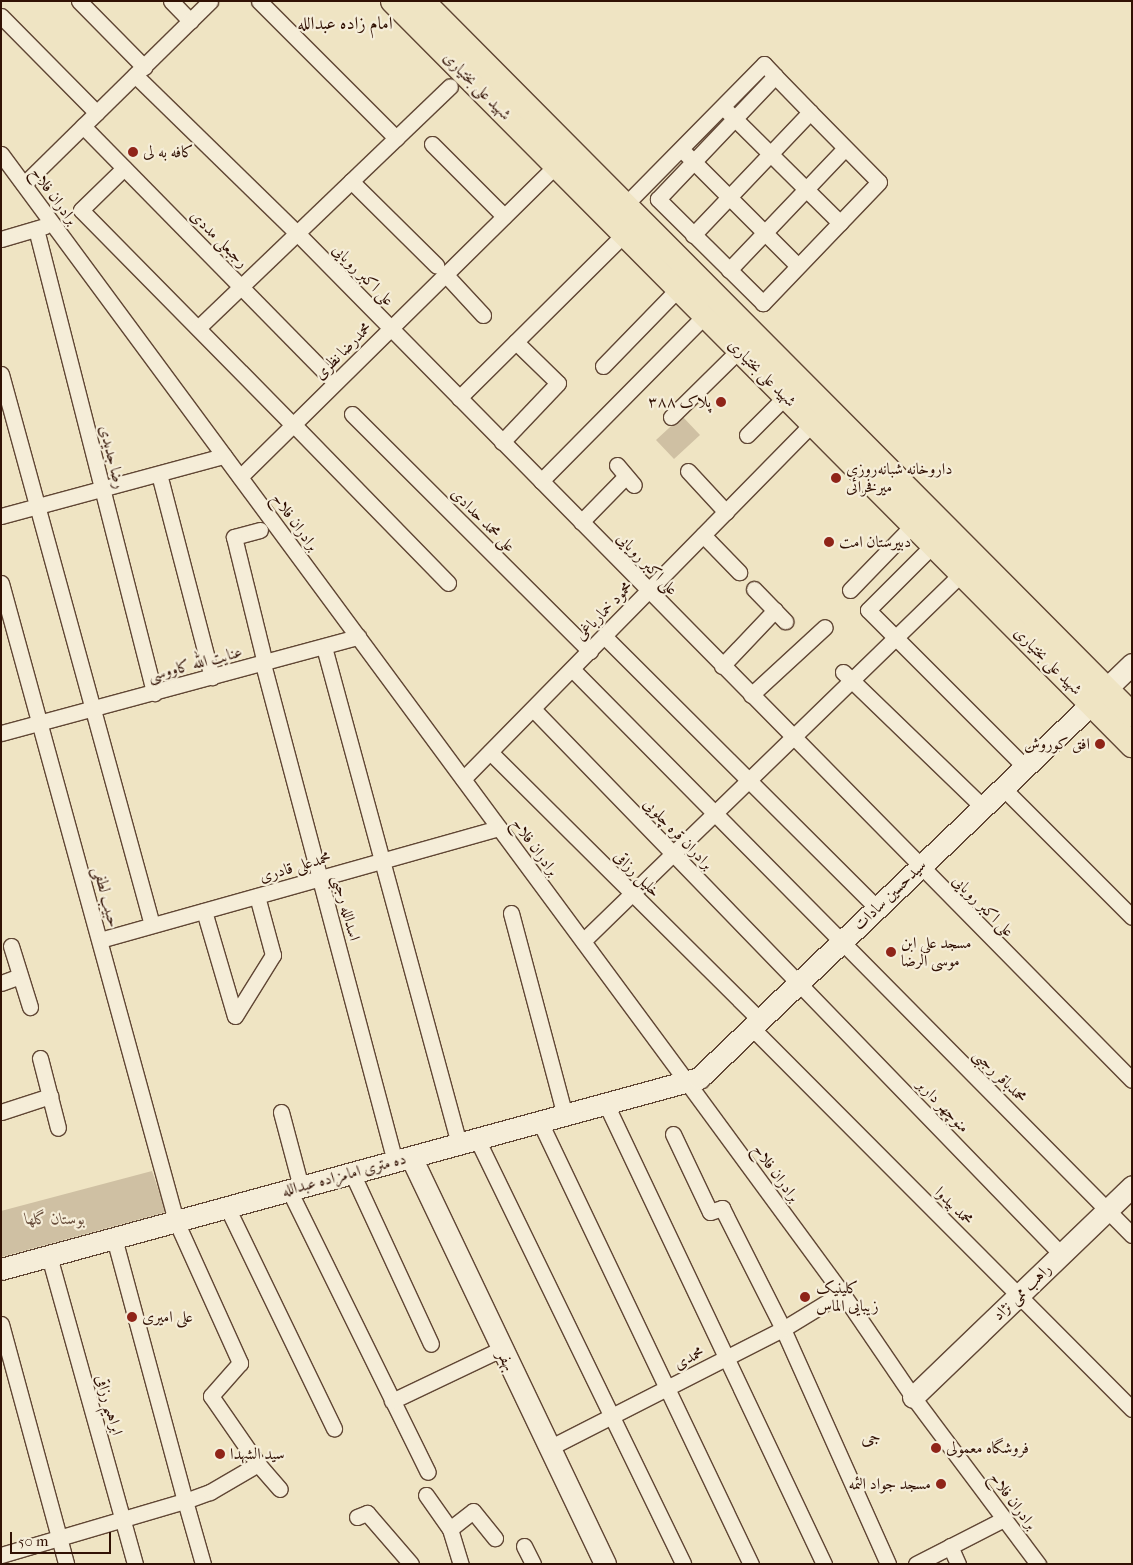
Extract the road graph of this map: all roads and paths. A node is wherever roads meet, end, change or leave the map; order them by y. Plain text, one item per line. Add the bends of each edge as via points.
1 (79, 1) edge
2 (171, 1) edge
3 (210, 1) edge
4 (259, 1) edge
5 (393, 1) edge
6 (422, 1) edge
7 (1, 16) edge
8 (190, 21) junction
9 (140, 71) junction
10 (775, 76) junction
11 (450, 86) dead end
12 (722, 106) junction
13 (810, 112) junction
14 (97, 113) junction
15 (734, 118) junction
16 (83, 126) junction
17 (396, 138) junction
18 (432, 144) dead end
19 (845, 148) junction
20 (680, 149) junction
21 (1, 154) edge
22 (769, 154) junction
23 (693, 162) junction
24 (556, 165) junction
25 (124, 168) junction
26 (351, 181) junction
27 (24, 184) junction
28 (805, 189) junction
29 (728, 197) junction
30 (625, 206) junction
31 (504, 216) junction
32 (52, 223) junction
33 (840, 223) junction
34 (36, 229) junction
35 (297, 233) junction
36 (764, 233) junction
37 (624, 234) junction
38 (693, 234) junction
39 (1, 239) edge
40 (798, 266) junction
41 (441, 270) junction
42 (729, 270) junction
43 (241, 287) junction
44 (678, 289) junction
45 (483, 315) dead end
46 (705, 315) junction
47 (198, 328) junction
48 (391, 328) junction
49 (516, 342) junction
50 (739, 350) junction
51 (603, 366) dead end
52 (1, 374) edge
53 (330, 377) dead end
54 (785, 396) junction
55 (459, 398) junction
56 (352, 414) dead end
57 (820, 416) junction
58 (671, 417) dead end
59 (292, 423) junction
60 (747, 435) dead end
61 (502, 442) junction
62 (224, 456) junction
63 (688, 471) dead end
64 (159, 474) junction
65 (625, 475) dead end
66 (240, 477) junction
67 (540, 481) junction
68 (102, 489) junction
69 (37, 507) junction
70 (726, 512) junction
71 (1, 516) edge
72 (580, 522) junction
73 (913, 525) junction
74 (260, 530) dead end
75 (703, 535) junction
76 (933, 545) junction
77 (739, 572) dead end
78 (961, 574) junction
79 (448, 583) dead end
80 (1, 584) edge
81 (754, 589) dead end
82 (850, 590) dead end
83 (648, 591) junction
84 (825, 627) dead end
85 (604, 636) junction
86 (358, 637) junction
87 (895, 638) junction
88 (324, 646) junction
89 (590, 651) junction
90 (1057, 655) junction
91 (264, 663) junction
92 (1132, 664) edge
93 (722, 666) junction
94 (572, 669) junction
95 (848, 676) junction
96 (212, 677) junction
97 (154, 694) junction
98 (751, 695) junction
99 (1098, 697) junction
100 (533, 709) junction
101 (93, 710) junction
102 (1132, 715) edge
103 (40, 724) junction
104 (1, 733) edge
105 (792, 738) junction
106 (1132, 745) edge
107 (490, 752) junction
108 (1025, 767) junction
109 (463, 779) junction
110 (749, 780) junction
111 (1003, 788) junction
112 (983, 807) junction
113 (714, 813) junction
114 (499, 828) junction
115 (673, 853) junction
116 (382, 861) junction
117 (920, 867) junction
118 (320, 878) junction
119 (632, 893) junction
120 (257, 896) junction
121 (877, 908) junction
122 (204, 911) junction
123 (511, 913) dead end
124 (1132, 917) edge
125 (152, 925) junction
126 (100, 940) junction
127 (583, 941) junction
128 (843, 941) junction
129 (11, 946) dead end
130 (20, 976) junction
131 (1, 983) edge
132 (799, 983) junction
133 (30, 1007) dead end
134 (756, 1024) junction
135 (40, 1058) dead end
136 (1132, 1080) edge
137 (688, 1082) junction
138 (50, 1096) junction
139 (606, 1104) junction
140 (1, 1112) edge
141 (281, 1112) dead end
142 (564, 1116) junction
143 (540, 1122) junction
144 (58, 1128) dead end
145 (673, 1134) dead end
146 (468, 1142) junction
147 (403, 1159) junction
148 (352, 1173) junction
149 (1132, 1186) edge
150 (295, 1189) junction
151 (227, 1207) junction
152 (1107, 1210) junction
153 (176, 1221) junction
154 (1132, 1235) edge
155 (114, 1238) junction
156 (1061, 1254) junction
157 (49, 1256) junction
158 (1, 1269) edge
159 (842, 1294) junction
160 (1018, 1295) junction
161 (1, 1324) edge
162 (783, 1330) junction
163 (431, 1344) dead end
164 (501, 1349) junction
165 (726, 1359) junction
166 (668, 1388) junction
167 (913, 1397) junction
168 (392, 1402) junction
169 (1132, 1409) edge
170 (612, 1416) junction
171 (334, 1428) dead end
172 (549, 1448) junction
173 (258, 1464) junction
174 (428, 1472) dead end
175 (280, 1490) dead end
176 (426, 1495) dead end
177 (185, 1501) junction
178 (357, 1517) dead end
179 (122, 1519) junction
180 (1004, 1519) junction
181 (450, 1529) junction
182 (59, 1538) junction
183 (495, 1538) dead end
184 (524, 1546) dead end
185 (950, 1546) junction
186 (1, 1555) edge
187 (601, 1563) edge
188 (66, 1564) edge
189 (135, 1564) edge
190 (202, 1564) edge
191 (411, 1564) edge
192 (461, 1564) edge
193 (533, 1564) edge
194 (683, 1564) edge
195 (751, 1564) edge
196 (824, 1564) edge
197 (888, 1564) edge
198 (916, 1564) edge
199 (958, 1564) edge
200 (1038, 1564) edge

1 - 9 street, علی اکبر رویایی
2 - 8 street
3 - 8 street
4 - 17 street
5 - 24 main road, شهید علی بختیاری
6 - 30 main road, شهید علی بختیاری
7 - 14 street
8 - 9 street
9 - 14 street
9 - 35 street, علی اکبر رویایی
10 - 12 street via 764,64
10 - 13 street
10 - 15 street
11 - 17 street
12 - 15 street
12 - 20 street
13 - 19 street
13 - 22 street
14 - 16 street
15 - 22 street
15 - 23 street
16 - 25 street, رجبعلی مددی
16 - 27 street
17 - 26 street
18 - 31 street
19 - 28 street
19 - 33 street via 879,182
20 - 23 street
20 - 30 street
21 - 27 street, برادران فلاح
22 - 28 street
22 - 29 street
23 - 29 street
23 - 38 street via 658,199
24 - 31 street, محمدرضا نظری
24 - 37 main road, شهید علی بختیاری
25 - 43 street, رجبعلی مددی
25 - 47 street via 82,210
26 - 35 street
26 - 41 street
27 - 32 street, برادران فلاح
28 - 33 street
28 - 36 street
29 - 36 street
29 - 38 street
30 - 57 main road, شهید علی بختیاری
31 - 41 street, محمدرضا نظری
32 - 34 street
32 - 62 street, برادران فلاح
33 - 40 street
34 - 39 street
34 - 68 street, رضا جدیدی
35 - 43 street
35 - 48 street, علی اکبر رویایی
36 - 40 street
36 - 42 street
37 - 44 main road, شهید علی بختیاری
37 - 49 street
38 - 42 street
40 - 42 street via 763,303
41 - 45 street
41 - 48 street, محمدرضا نظری
43 - 47 street
43 - 53 street, رجبعلی مددی
44 - 46 main road, شهید علی بختیاری
44 - 51 street
46 - 50 main road, شهید علی بختیاری
46 - 67 street
47 - 59 street
48 - 55 street, علی اکبر رویایی
48 - 59 street, محمدرضا نظری
49 - 55 street
49 - 61 street via 558,383
50 - 54 main road, شهید علی بختیاری
50 - 58 street
52 - 69 street
54 - 57 main road, شهید علی بختیاری
54 - 60 street
55 - 61 street, علی اکبر رویایی
56 - 89 street, علی محمد حدادی
57 - 70 street, محمود خمارباغی
57 - 73 main road, شهید علی بختیاری
57 - 90 main road, شهید علی بختیاری
59 - 66 street, محمدرضا نظری
59 - 79 street
61 - 67 street, علی اکبر رویایی
62 - 64 street
62 - 66 street, برادران فلاح
63 - 70 street
64 - 68 street
64 - 96 street
65 - 72 street
66 - 86 street, برادران فلاح
67 - 72 street, علی اکبر رویایی
68 - 69 street
68 - 97 street, رضا جدیدی
69 - 71 street
69 - 101 street
70 - 75 street, محمود خمارباغی
72 - 83 street, علی اکبر رویایی
73 - 76 main road, شهید علی بختیاری
73 - 82 street
74 - 91 street, اسدالله رجبی via 234,537
75 - 77 street
75 - 83 street, محمود خمارباغی
76 - 78 main road, شهید علی بختیاری
76 - 87 street via 868,610
78 - 87 street
78 - 90 main road, شهید علی بختیاری
80 - 103 street, حبیب لطفی
81 - 93 street via 780,616
83 - 85 street, محمود خمارباغی
83 - 93 street, علی اکبر رویایی
84 - 98 street
85 - 89 street, محمود خمارباغی
85 - 110 street
86 - 88 street, عنایت‌ الله کاووسی
86 - 109 street, برادران فلاح
87 - 95 street
87 - 108 street
88 - 91 street, عنایت‌ الله کاووسی
88 - 116 street
89 - 94 street, محمود خمارباغی
90 - 99 main road, شهید علی بختیاری
91 - 96 street, عنایت‌ الله کاووسی
91 - 118 street, اسدالله رجبی
92 - 99 main road, سیدحسین سادات
93 - 98 street, علی اکبر رویایی
94 - 100 street, محمود خمارباغی
94 - 113 street, محمدباقر رجبی
95 - 105 street
95 - 112 street
96 - 97 street, عنایت‌ الله کاووسی
97 - 101 street, عنایت‌ الله کاووسی
98 - 105 street, علی اکبر رویایی
99 - 102 main road, شهید علی بختیاری
99 - 106 main road, شهید علی بختیاری
99 - 108 main road, سیدحسین سادات
100 - 107 street, محمود خمارباغی
100 - 115 street, برادران قره چلویی
101 - 103 street, عنایت‌ الله کاووسی
101 - 125 street
103 - 104 street, عنایت‌ الله کاووسی
103 - 126 street, حبیب لطفی
105 - 110 street
105 - 117 street, علی اکبر رویایی
107 - 109 street, محمود خمارباغی
107 - 119 street, خلیل رزاقی
108 - 111 main road, سیدحسین سادات
109 - 114 street, برادران فلاح
110 - 113 street
110 - 121 street
111 - 112 main road, سیدحسین سادات
111 - 124 street
112 - 117 main road, سیدحسین سادات
113 - 115 street
113 - 128 street, محمدباقر رجبی
114 - 116 street, محمدعلی قادری
114 - 127 street, برادران فلاح
115 - 119 street
115 - 132 street, برادران قره چلویی
116 - 118 street, محمدعلی قادری
116 - 146 street
117 - 121 main road, سیدحسین سادات
117 - 136 street, علی اکبر رویایی
118 - 120 street, محمدعلی قادری
118 - 147 street, اسدالله رجبی
119 - 127 street
119 - 134 street, خلیل رزاقی
120 - 122 street, محمدعلی قادری
120 - 122 street via 273,955 235,1016
121 - 128 main road, سیدحسین سادات
122 - 125 street, محمدعلی قادری
123 - 142 street
125 - 126 street, محمدعلی قادری
126 - 153 street, حبیب لطفی
127 - 137 street, برادران فلاح
128 - 132 main road, سیدحسین سادات
128 - 152 street, محمدباقر رجبی
129 - 130 street
130 - 131 street
130 - 133 street
132 - 134 main road, سیدحسین سادات
132 - 156 street, منوچهر داربر
134 - 137 main road, سیدحسین سادات via 706,1073
134 - 160 street, محمد بیدوا
135 - 138 street
137 - 139 main road, ده متری امامزاده عبدالله
137 - 159 street, برادران فلاح
138 - 140 street
138 - 144 street
139 - 142 main road, ده متری امامزاده عبدالله
139 - 165 street
141 - 150 street
142 - 143 main road, ده متری امامزاده عبدالله
143 - 146 main road, ده متری امامزاده عبدالله
143 - 166 street
145 - 162 street via 710,1212 722,1208
146 - 147 main road, ده متری امامزاده عبدالله
146 - 170 street
147 - 148 main road, ده متری امامزاده عبدالله
147 - 164 main road, بهفر
148 - 150 main road, ده متری امامزاده عبدالله
148 - 163 street
149 - 152 main road, راهب ممی نژاد
150 - 151 main road, ده متری امامزاده عبدالله
150 - 168 street
151 - 153 main road, ده متری امامزاده عبدالله
151 - 171 street
152 - 154 street, محمدباقر رجبی
152 - 156 main road, راهب ممی نژاد
153 - 155 main road, ده متری امامزاده عبدالله
153 - 173 street, حبیب لطفی via 240,1363 211,1396
155 - 157 main road, ده متری امامزاده عبدالله
155 - 177 street
156 - 160 main road, راهب ممی نژاد
157 - 158 main road, ده متری امامزاده عبدالله
157 - 179 street, ابراهیم رزاقی
159 - 162 street, محمدی
159 - 167 street, برادران فلاح
160 - 167 main road, راهب ممی نژاد
160 - 169 street, محمد بیدوا
161 - 182 street
162 - 165 street, محمدی
162 - 197 street
164 - 168 street
164 - 172 main road, بهفر
165 - 166 street, محمدی
165 - 196 street
166 - 170 street, محمدی
166 - 195 street
167 - 180 street, برادران فلاح
168 - 174 street
170 - 172 street, محمدی
170 - 194 street
172 - 187 main road, بهفر
173 - 175 street
173 - 177 street via 210,1492
176 - 181 street
177 - 179 street
177 - 190 street
178 - 191 street via 367,1513
179 - 182 street
179 - 189 street, ابراهیم رزاقی
180 - 185 street
180 - 200 street, برادران فلاح
181 - 183 street via 473,1511
181 - 192 street
182 - 186 street
182 - 188 street
184 - 193 street
185 - 198 street
185 - 199 street

